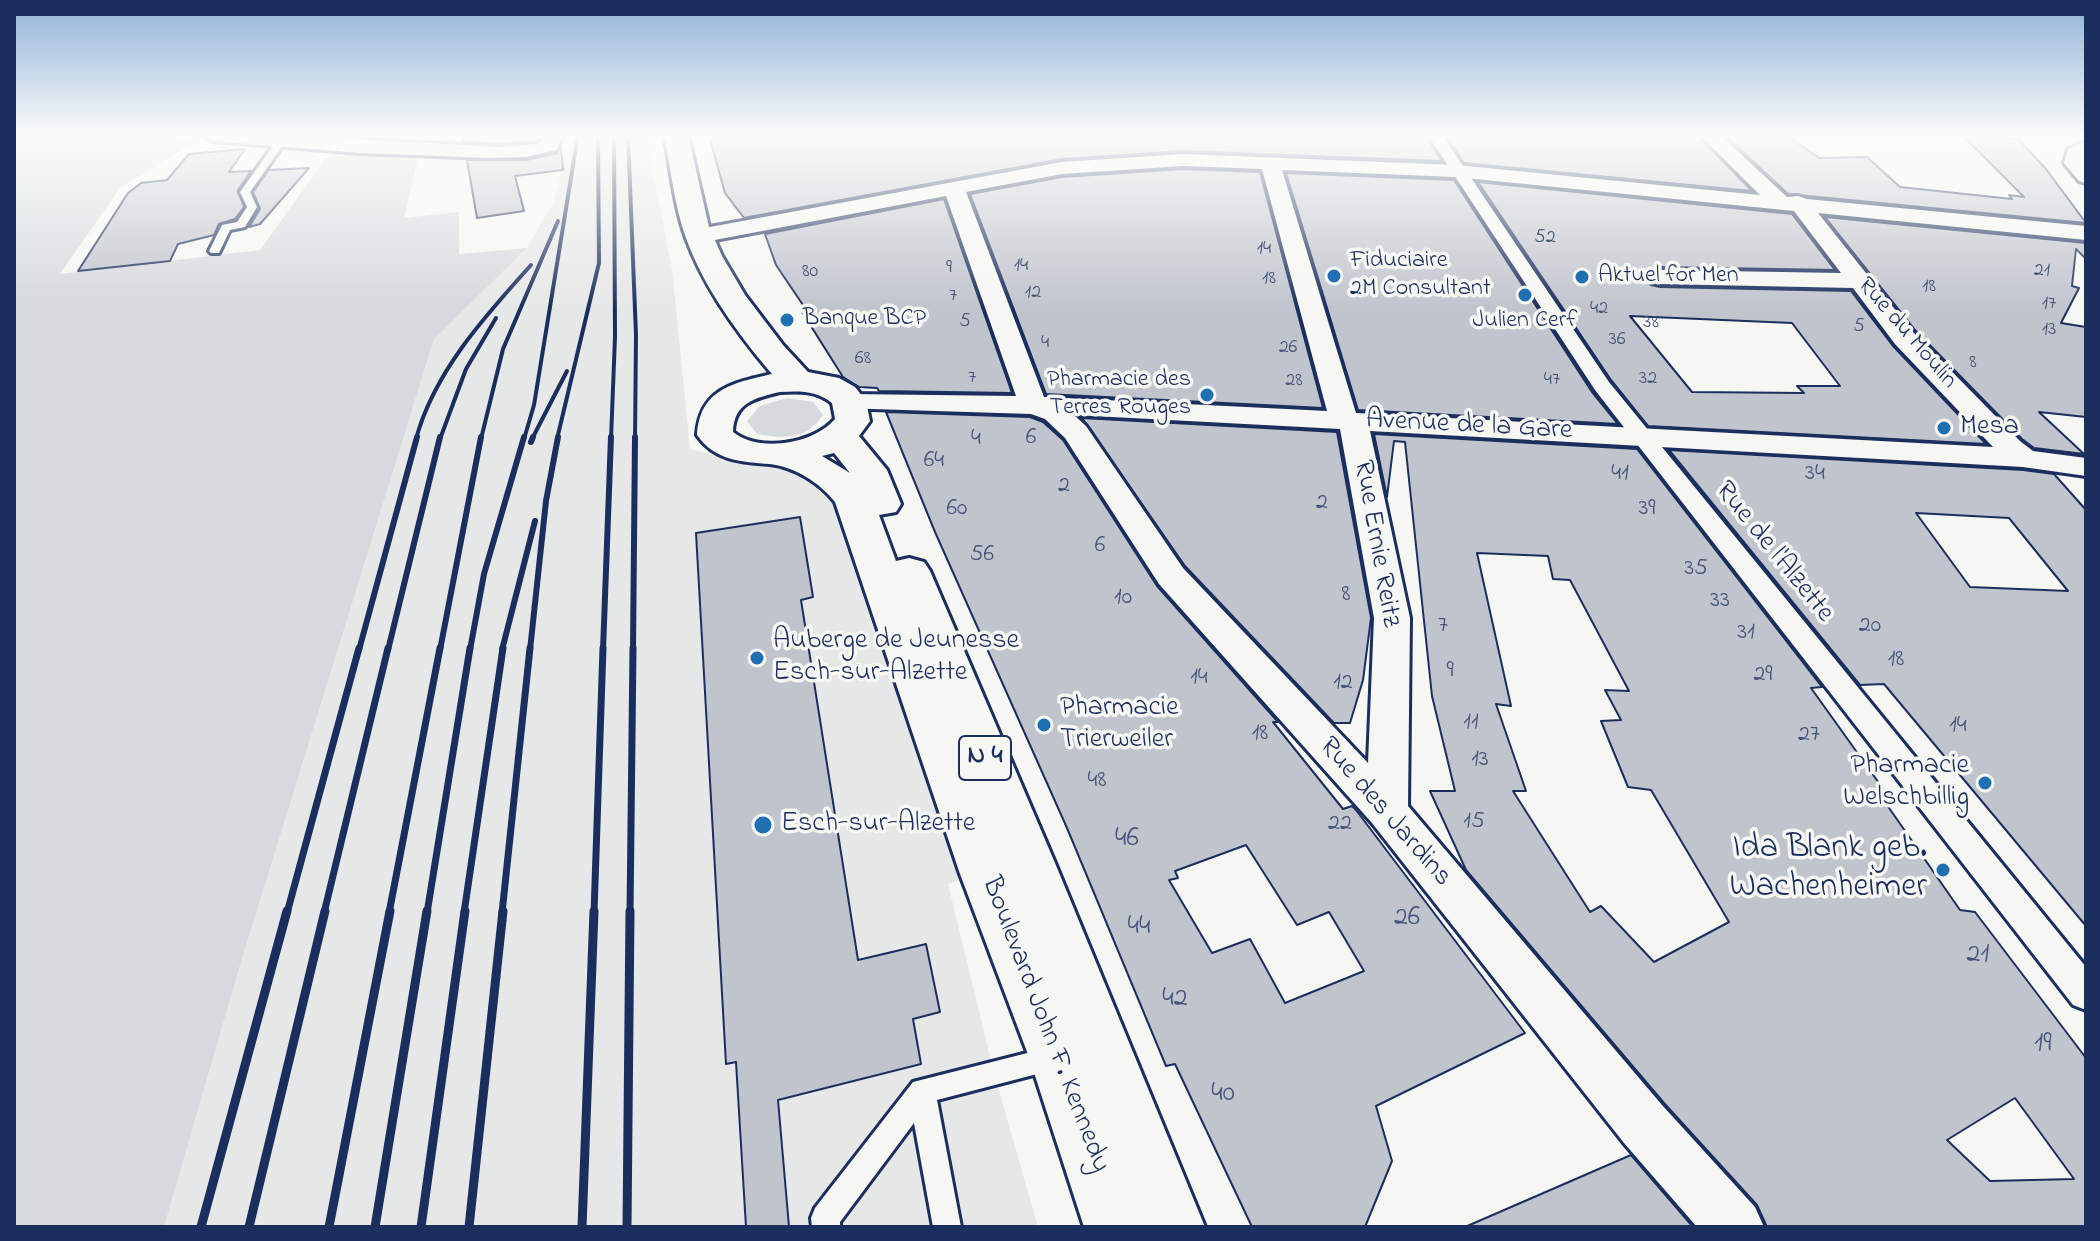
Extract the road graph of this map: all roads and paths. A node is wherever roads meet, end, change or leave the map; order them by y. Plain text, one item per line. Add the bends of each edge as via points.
1 (245, 193) edge
2 (691, 193) edge
3 (934, 193) edge
4 (956, 193) edge
5 (1279, 193) edge
6 (1471, 193) edge
7 (1699, 193) edge
8 (1778, 193) edge
9 (1788, 201) junction
10 (2086, 233) edge
11 (705, 249) junction
12 (215, 251) dead end
13 (1660, 277) dead end
14 (1859, 281) junction
15 (799, 382) junction
16 (745, 392) junction
17 (1033, 405) junction
18 (1349, 421) junction
19 (852, 436) junction
20 (1642, 436) junction
21 (780, 455) junction
22 (2023, 458) junction
23 (2079, 473) edge
24 (1387, 811) junction
25 (2086, 994) edge
26 (1080, 1051) junction
27 (922, 1091) junction
28 (826, 1227) edge
29 (947, 1227) edge
30 (1119, 1227) edge
31 (1170, 1227) edge
32 (1735, 1227) edge

1 - 12 lane via 252,207 241,225 226,227
2 - 11 main road
3 - 11 street
4 - 17 street
5 - 18 street, Rue Ernie Reitz
6 - 20 street, Rue de l'Alzette
7 - 9 street
8 - 9 street, Rue du Moulin
9 - 10 street
9 - 14 street, Rue du Moulin
11 - 15 main road via 775,360
11 - 16 main road via 743,366
13 - 14 street
14 - 22 street, Rue du Moulin via 1904,338
15 - 16 main road
15 - 19 main road via 831,387
16 - 21 main road via 719,411 716,433 738,450
17 - 18 street, Avenue de la Gare
17 - 19 street, Avenue de la Gare
17 - 24 street, Rue des Jardins via 1055,413 1076,432 1171,576
18 - 20 street, Avenue de la Gare
18 - 24 street, Rue Ernie Reitz via 1392,618
19 - 21 main road
19 - 26 main road, Boulevard John F. Kennedy / N 4
20 - 22 street, Avenue de la Gare
20 - 25 street, Rue de l'Alzette
21 - 26 main road, Boulevard John F. Kennedy / N 4 via 818,466 839,480 854,500 987,874
22 - 23 street, Avenue de la Gare
24 - 32 street, Rue des Jardins via 1643,1124
26 - 27 lane
26 - 30 main road, Boulevard John F. Kennedy / N 4
26 - 31 main road, Boulevard John F. Kennedy / N 4
27 - 28 lane via 825,1218
27 - 29 lane

